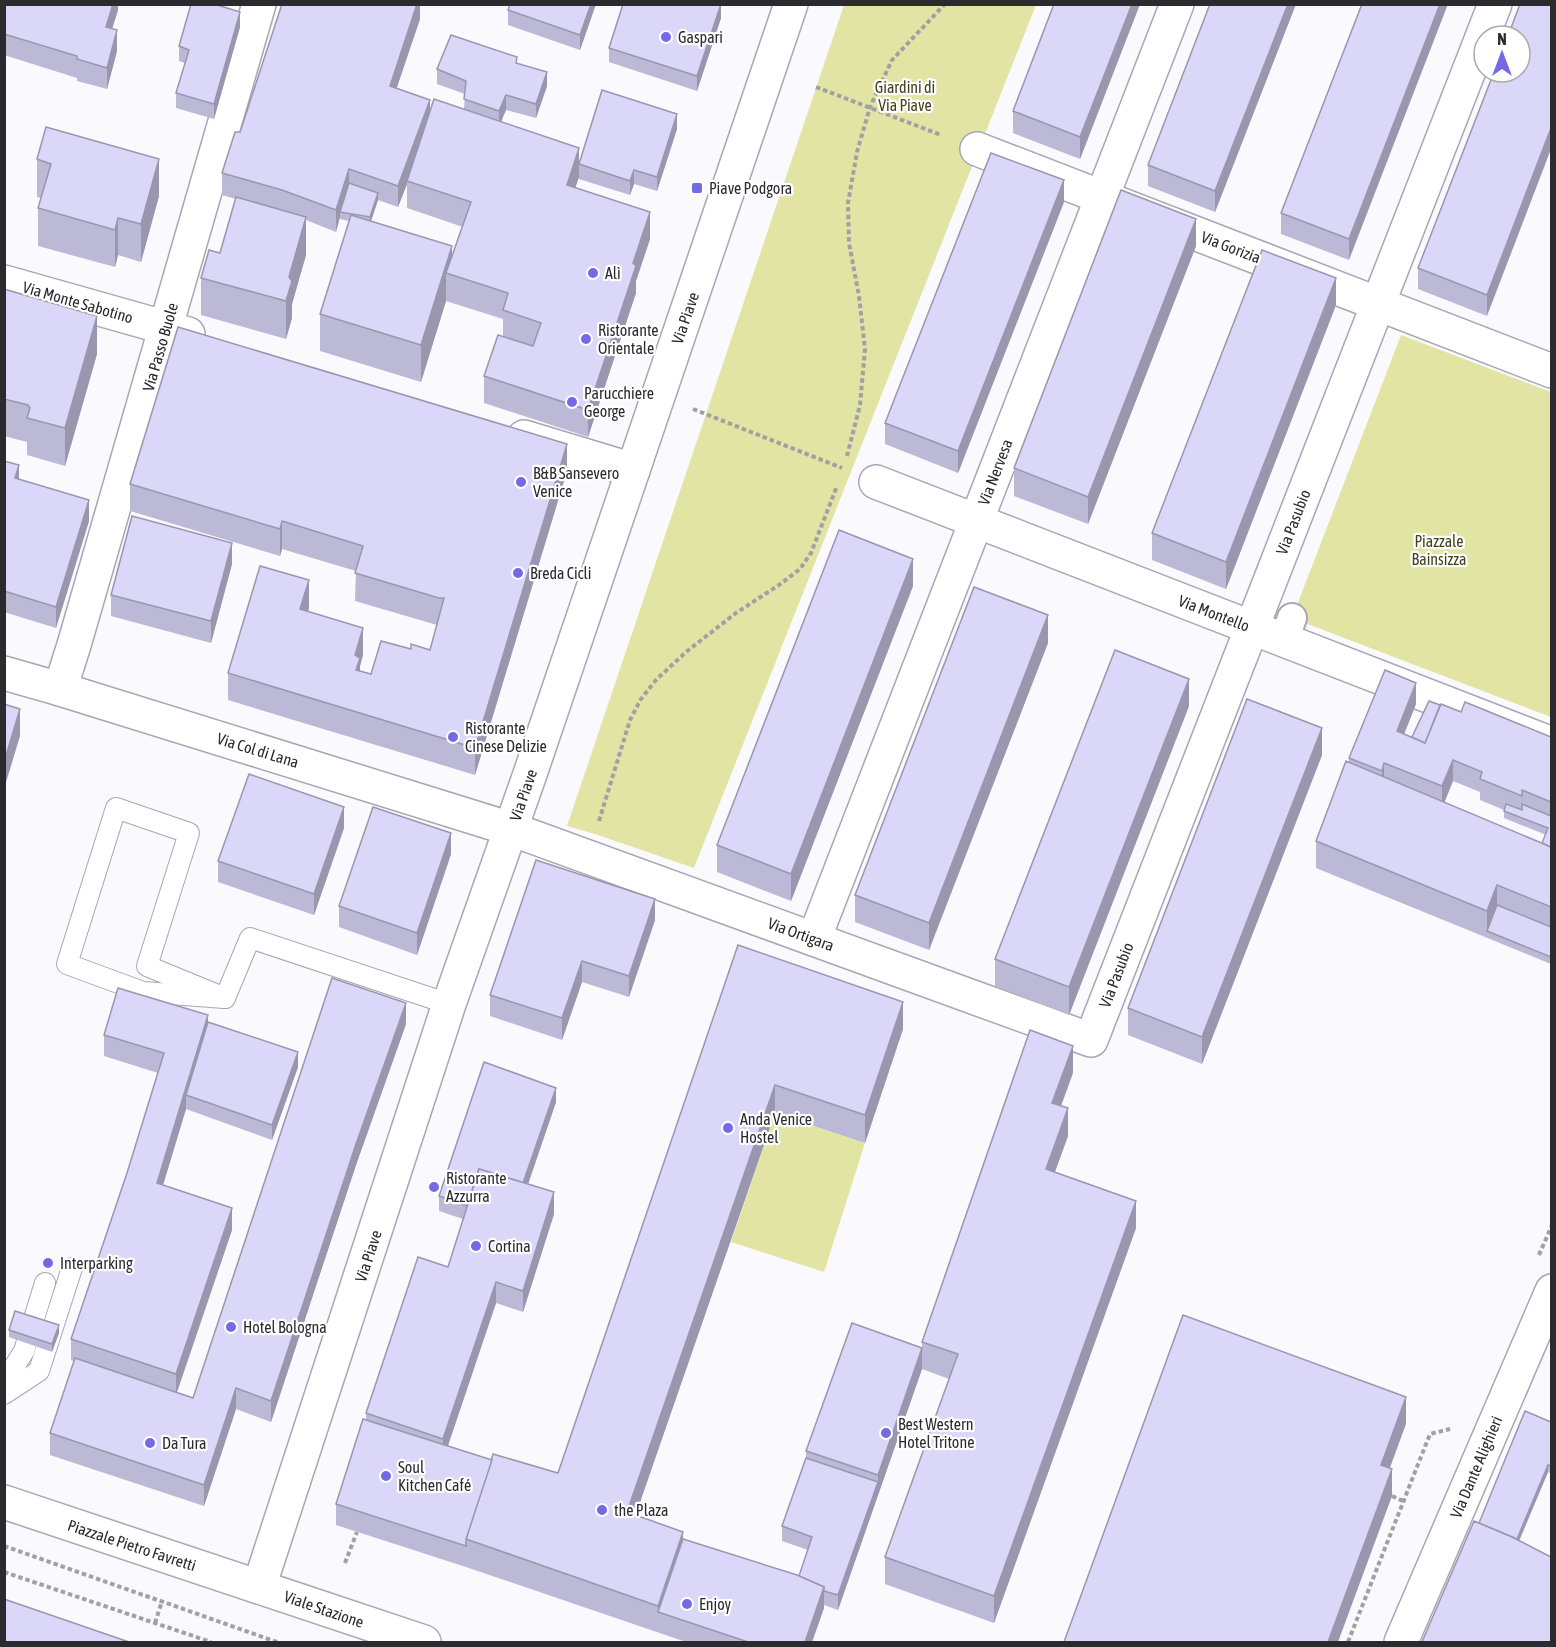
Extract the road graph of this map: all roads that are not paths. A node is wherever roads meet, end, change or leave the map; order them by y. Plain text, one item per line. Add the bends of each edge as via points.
1 (259, 4) edge
2 (791, 4) edge
3 (1177, 4) edge
4 (1495, 4) edge
5 (977, 149) road end
6 (1102, 198) junction
7 (4, 282) edge
8 (1378, 304) junction
9 (166, 327) junction
10 (212, 341) edge
11 (1551, 371) edge
12 (496, 428) edge
13 (633, 470) junction
14 (876, 482) dead end
15 (976, 521) junction
16 (1252, 628) junction
17 (4, 673) edge
18 (60, 688) junction
19 (1551, 744) edge
20 (511, 829) junction
21 (814, 939) junction
22 (225, 999) junction
23 (449, 1004) junction
24 (1090, 1040) joint
25 (72, 1268) dead end
26 (45, 1283) dead end
27 (1551, 1291) edge
28 (4, 1383) edge
29 (4, 1394) edge
30 (4, 1502) edge
31 (259, 1587) junction
32 (424, 1642) edge
33 (1401, 1642) edge

1 - 9 street, Via Passo Buole
2 - 13 street, Via Piave
3 - 6 street, Via Nervesa
4 - 8 street, Via Pasubio
5 - 6 street, Via Gorizia
6 - 8 street, Via Gorizia
6 - 15 street, Via Nervesa
7 - 9 street, Via Monte Sabotino
8 - 11 street, Via Gorizia via 1405,325
8 - 16 street, Via Pasubio
9 - 10 street, Via Monte Sabotino
9 - 18 street, Via Passo Buole
12 - 13 street
13 - 20 street, Via Piave
14 - 15 street, Via Montello
15 - 16 street, Via Montello
15 - 21 street, Via Nervesa
16 - 19 street, Via Montello via 1288,629
16 - 24 street, Via Pasubio
17 - 18 street, Via Col di Lana
18 - 20 street, Via Col di Lana
20 - 21 street, Via Ortigara
20 - 23 street, Via Piave
21 - 24 street, Via Ortigara
22 - 22 lane via 147,966 189,833 116,808 67,964 143,992
22 - 23 lane via 250,938
23 - 31 street, Via Piave
25 - 29 lane via 39,1371
26 - 28 lane via 24,1351
27 - 33 street, Via Dante Alighieri
30 - 31 street, Piazzale Pietro Favretti
31 - 32 street, Viale Stazione

